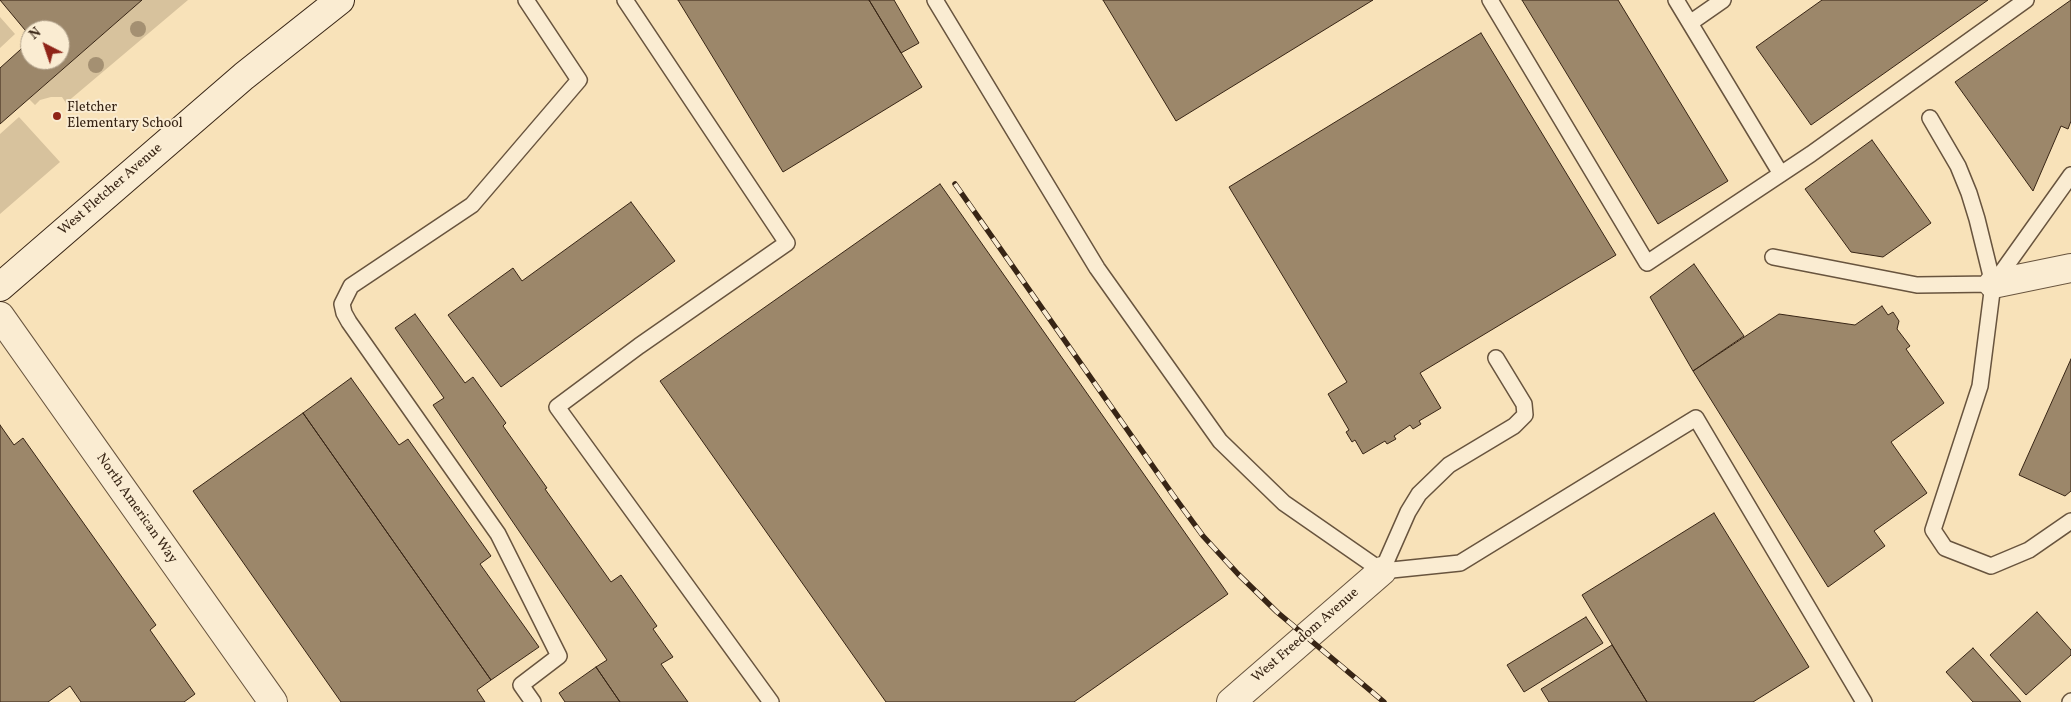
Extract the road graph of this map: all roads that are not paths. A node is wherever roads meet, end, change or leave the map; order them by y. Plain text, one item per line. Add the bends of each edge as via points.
1 (340, 0) edge
2 (526, 0) edge
3 (625, 0) edge
4 (935, 0) edge
5 (1490, 0) edge
6 (1676, 0) edge
7 (1723, 0) edge
8 (2026, 0) edge
9 (1690, 23) junction
10 (1930, 118) dead end
11 (1781, 174) junction
12 (2071, 175) edge
13 (1773, 257) dead end
14 (2071, 268) edge
15 (1993, 284) junction
16 (0, 287) edge
17 (0, 316) edge
18 (1496, 358) dead end
19 (2071, 521) edge
20 (1382, 571) junction
21 (273, 702) edge
22 (533, 702) edge
23 (771, 702) edge
24 (1231, 702) edge
25 (1864, 702) edge

1 - 16 street, West Fletcher Avenue via 237,81
2 - 22 lane via 580,80 472,205 351,286 342,304 349,322 498,534 559,656 521,685
3 - 23 lane via 787,243 557,407
4 - 20 lane via 1097,268 1220,441 1284,503
5 - 11 lane via 1647,263
6 - 9 lane
7 - 9 lane
8 - 11 lane
9 - 11 lane
10 - 15 lane via 1958,166 1969,193
12 - 15 lane
13 - 15 lane via 1917,285
14 - 15 street
15 - 19 lane via 1980,386 1933,530 1945,548 1990,566 2029,550
17 - 21 street, North American Way
18 - 20 lane via 1524,404 1525,414 1514,426 1449,465 1419,494
20 - 24 street, West Freedom Avenue
20 - 25 lane via 1460,563 1696,418

